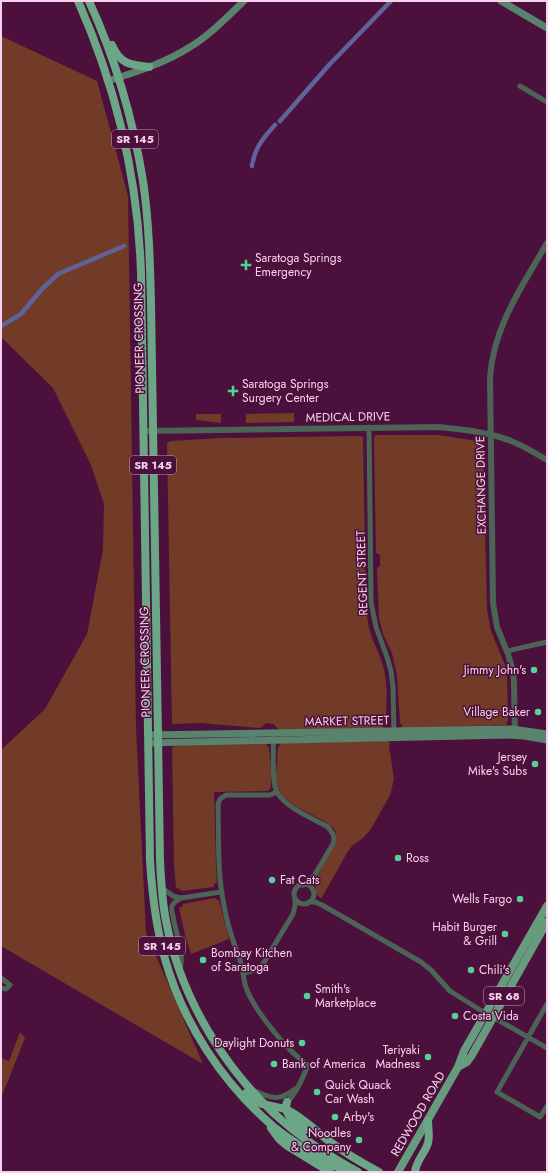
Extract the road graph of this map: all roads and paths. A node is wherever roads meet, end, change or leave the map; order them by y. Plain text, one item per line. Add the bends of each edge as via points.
1 (78, 1) edge
2 (89, 1) edge
3 (244, 1) edge
4 (501, 1) edge
5 (97, 20) junction
6 (547, 28) edge
7 (149, 67) junction
8 (118, 78) junction
9 (108, 81) junction
10 (520, 86) dead end
11 (547, 102) edge
12 (547, 243) edge
13 (369, 427) junction
14 (143, 430) junction
15 (153, 430) junction
16 (491, 435) junction
17 (547, 460) edge
18 (547, 642) edge
19 (507, 651) junction
20 (515, 733) junction
21 (547, 734) edge
22 (394, 735) junction
23 (273, 737) junction
24 (148, 739) junction
25 (158, 739) junction
26 (547, 740) edge
27 (277, 792) junction
28 (314, 876) junction
29 (303, 885) junction
30 (162, 888) junction
31 (222, 892) junction
32 (313, 892) junction
33 (181, 898) junction
34 (295, 899) junction
35 (308, 903) junction
36 (322, 905) junction
37 (547, 906) edge
38 (293, 914) junction
39 (547, 922) edge
40 (180, 970) junction
41 (244, 973) junction
42 (1, 978) edge
43 (1, 988) edge
44 (547, 1004) edge
45 (489, 1015) junction
46 (192, 1024) junction
47 (528, 1037) junction
48 (547, 1048) edge
49 (250, 1088) junction
50 (296, 1089) junction
51 (271, 1106) junction
52 (287, 1106) junction
53 (547, 1106) edge
54 (265, 1119) junction
55 (428, 1120) junction
56 (343, 1164) junction
57 (330, 1172) edge
58 (346, 1172) edge
59 (358, 1172) edge
60 (379, 1172) edge
61 (398, 1172) edge
62 (415, 1172) edge

1 - 9 highway, SR 145
2 - 5 highway, SR 145
3 - 7 main road via 192,46
4 - 6 main road
5 - 7 highway via 104,27 121,60
5 - 8 highway, SR 145
7 - 8 main road
8 - 9 main road
8 - 15 highway, PIONEER CROSSING / SR 145 via 139,160 147,217 151,280
9 - 14 highway, PIONEER CROSSING / SR 145 via 126,147 137,216
10 - 11 street
12 - 16 street, EXCHANGE DRIVE via 509,309 496,342 490,376
13 - 15 street, MEDICAL DRIVE
13 - 16 street, MEDICAL DRIVE via 434,427
13 - 22 street, REGENT STREET via 371,602 376,627 391,671
14 - 15 street, MEDICAL DRIVE
14 - 24 highway, PIONEER CROSSING / SR 145
15 - 25 highway, PIONEER CROSSING / SR 145
16 - 17 street, MEDICAL DRIVE via 511,440
16 - 19 street, EXCHANGE DRIVE via 494,603 498,627
18 - 19 street
19 - 20 street, EXCHANGE DRIVE via 514,677
20 - 21 main road, MARKET STREET
20 - 22 main road, MARKET STREET
20 - 26 main road, MARKET STREET
22 - 23 main road, MARKET STREET
23 - 25 main road, MARKET STREET
23 - 27 street via 274,784
24 - 25 main road, MARKET STREET
24 - 46 highway, PIONEER CROSSING / SR 145 via 150,860 154,906 169,972
25 - 30 highway, PIONEER CROSSING / SR 145
27 - 28 street via 286,803 328,828 333,834 333,844
27 - 31 street via 270,795 226,796 219,801 219,864
28 - 29 street
28 - 32 street
29 - 32 street via 309,886
29 - 34 street via 295,890
30 - 33 street
30 - 40 highway, PIONEER CROSSING / SR 145 via 168,932
31 - 33 street
31 - 41 street via 228,926
32 - 35 street
32 - 36 street
33 - 40 street via 172,908 182,960
34 - 35 street via 300,903
34 - 38 street
35 - 36 street
35 - 38 street
36 - 45 street via 421,962 450,991
37 - 45 main road, REDWOOD ROAD / SR 68
38 - 41 street via 263,964
39 - 45 main road, REDWOOD ROAD / SR 68
40 - 49 highway, PIONEER CROSSING / SR 145 via 209,1033
41 - 50 street via 247,990 263,1017 293,1052 308,1065
42 - 43 street via 10,985
44 - 47 street
45 - 47 street
45 - 55 main road, REDWOOD ROAD / SR 68 via 470,1059 458,1067
46 - 51 highway via 250,1097 256,1102
46 - 54 highway, PIONEER CROSSING / SR 145 via 223,1072
47 - 48 street
47 - 53 street via 497,1092 540,1117
49 - 50 street via 274,1098 283,1097
49 - 51 highway, PIONEER CROSSING / SR 145
50 - 52 street
51 - 52 highway
51 - 56 highway, PIONEER CROSSING / SR 145 via 286,1124 307,1141
52 - 56 highway via 291,1118 326,1145
52 - 60 highway via 342,1151
54 - 57 highway via 286,1145
54 - 58 highway, PIONEER CROSSING / SR 145 via 295,1142
55 - 61 main road, REDWOOD ROAD / SR 68
55 - 62 highway via 427,1143
56 - 59 highway, PIONEER CROSSING / SR 145

